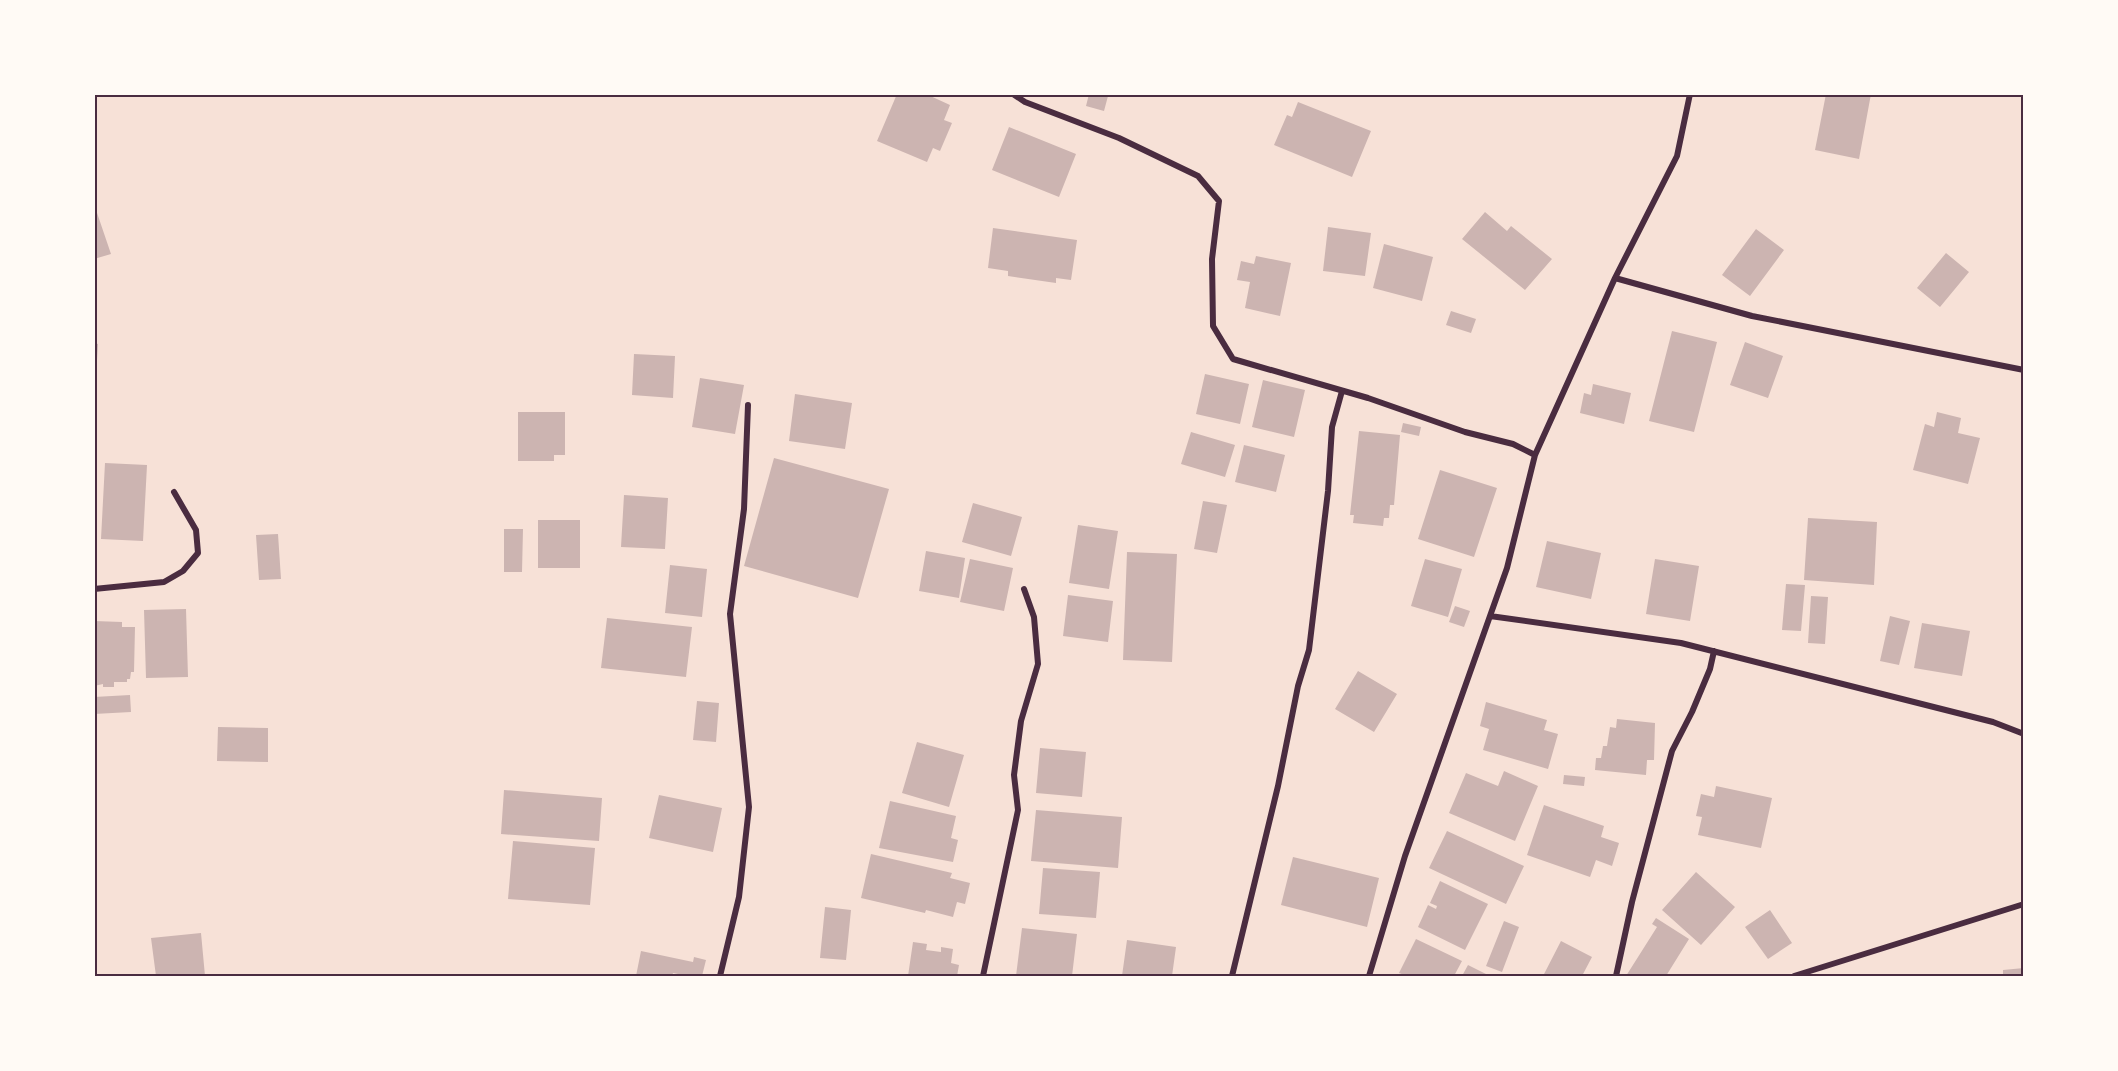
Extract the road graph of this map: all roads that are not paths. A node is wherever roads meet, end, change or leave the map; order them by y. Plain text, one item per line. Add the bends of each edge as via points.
1 (1013, 94) edge
2 (1690, 94) edge
3 (1615, 278) junction
4 (2024, 370) edge
5 (1342, 391) junction
6 (748, 405) dead end
7 (1535, 454) junction
8 (174, 492) dead end
9 (94, 589) edge
10 (1024, 589) dead end
11 (1490, 616) junction
12 (1714, 651) junction
13 (2024, 734) edge
14 (2024, 904) edge
15 (720, 976) edge
16 (982, 976) edge
17 (1232, 976) edge
18 (1369, 976) edge
19 (1616, 976) edge
20 (1794, 976) edge

1 - 5 street via 1198,176 1220,201 1212,259 1213,326 1233,359
2 - 3 street via 1677,156
3 - 4 street via 1752,316
3 - 7 street
5 - 7 street
5 - 17 street via 1332,428 1329,491 1309,650
6 - 15 street via 744,509 730,614 749,807 739,897
7 - 11 street via 1508,568
8 - 9 street via 196,530 198,553 183,572 164,582
10 - 16 street via 1035,617 1038,664 1021,722 1014,775 1018,810
11 - 12 street
11 - 18 street via 1405,856
12 - 13 street
12 - 19 street via 1692,712 1672,751
14 - 20 street

